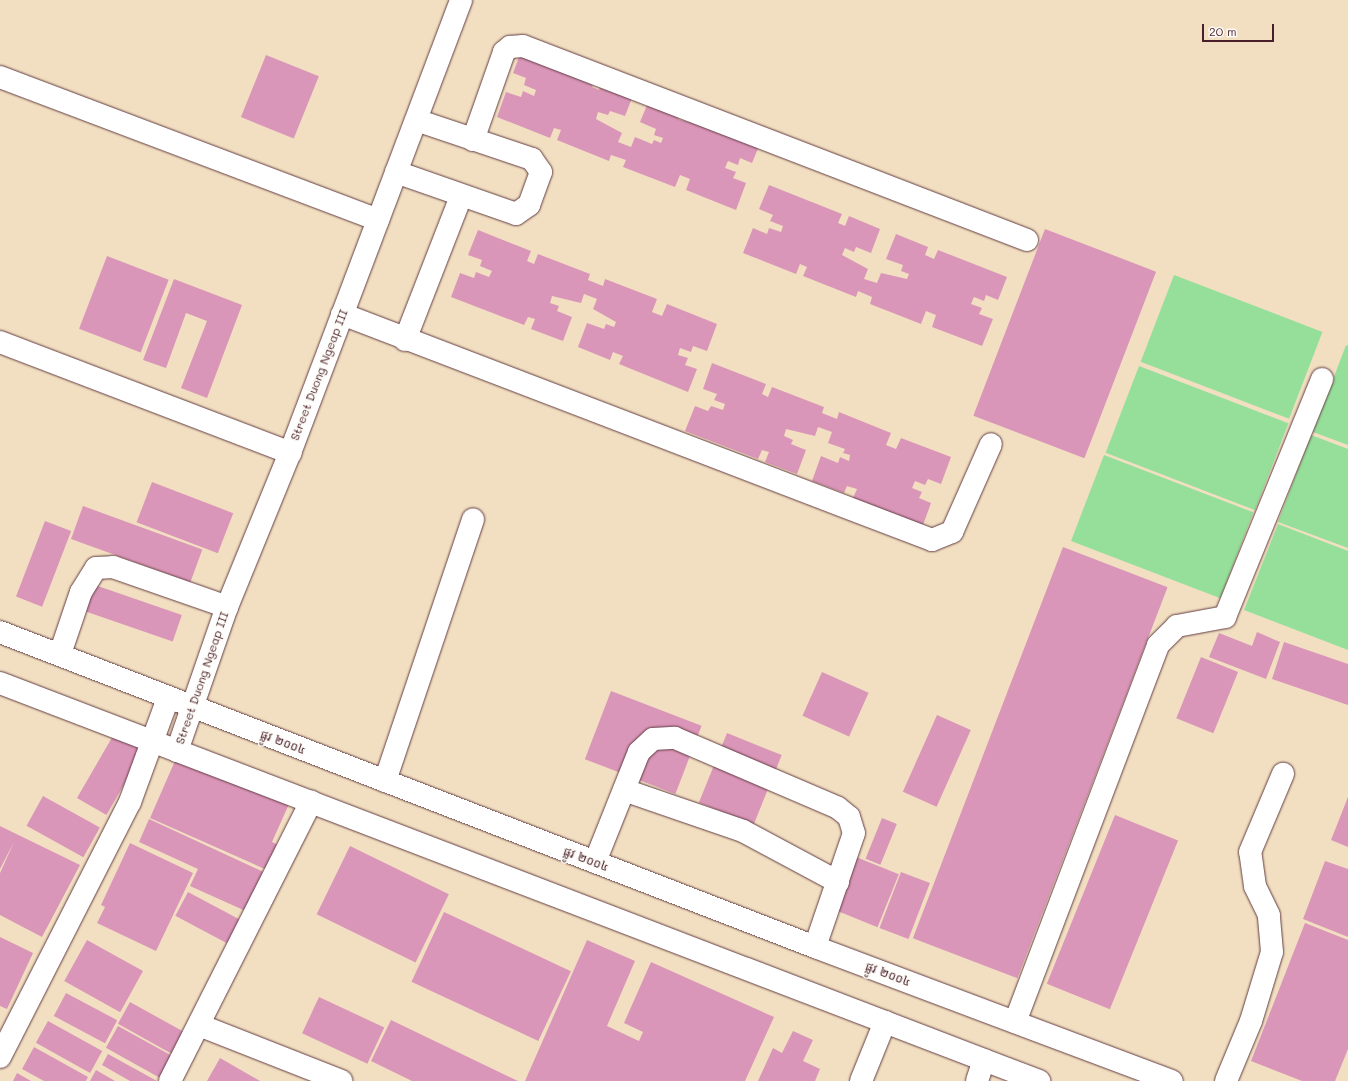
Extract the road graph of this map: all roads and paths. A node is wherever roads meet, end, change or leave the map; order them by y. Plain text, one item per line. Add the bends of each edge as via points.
1 (461, 0) edge
2 (0, 77) edge
3 (416, 120) junction
4 (473, 140) junction
5 (396, 172) junction
6 (453, 194) junction
7 (378, 220) junction
8 (1027, 240) dead end
9 (342, 314) junction
10 (405, 340) junction
11 (0, 342) edge
12 (1322, 378) dead end
13 (991, 444) dead end
14 (290, 454) junction
15 (473, 519) dead end
16 (227, 607) junction
17 (0, 632) edge
18 (60, 654) junction
19 (0, 683) edge
20 (168, 698) junction
21 (193, 708) junction
22 (153, 741) junction
23 (177, 751) junction
24 (1283, 774) dead end
25 (385, 781) junction
26 (624, 790) junction
27 (311, 802) junction
28 (595, 862) junction
29 (838, 882) junction
30 (815, 947) junction
31 (885, 1022) junction
32 (1015, 1022) junction
33 (199, 1025) junction
34 (0, 1057) edge
35 (984, 1060) junction
36 (170, 1081) edge
37 (341, 1081) edge
38 (861, 1081) edge
39 (977, 1081) edge
40 (1039, 1081) edge
41 (1172, 1081) edge
42 (1226, 1081) edge

1 - 3 street, Street Duong Ngeap III
2 - 7 street
3 - 4 street
3 - 5 street, Street Duong Ngeap III
4 - 6 street via 532,159 541,172 529,205 516,214
4 - 8 street via 504,52 510,47 523,46
5 - 6 street
5 - 7 street, Street Duong Ngeap III
6 - 10 street
7 - 9 street, Street Duong Ngeap III
9 - 10 street
9 - 14 street, Street Duong Ngeap III
10 - 13 street via 932,540 952,532
11 - 14 street
12 - 32 street via 1226,617 1177,626 1158,645
14 - 16 street, Street Duong Ngeap III
15 - 25 street
16 - 18 street via 113,567 96,568 81,592
16 - 21 street, Street Duong Ngeap III
17 - 18 street, ផ្លូវ ២០០៤
18 - 20 street, ផ្លូវ ២០០៤
19 - 22 street
20 - 21 street, ផ្លូវ ២០០៤
20 - 22 street
21 - 23 street, Street Duong Ngeap III
21 - 25 street, ផ្លូវ ២០០៤
22 - 23 street
22 - 34 street via 130,802
23 - 27 street
24 - 42 street via 1250,852 1255,886 1269,915 1272,952 1251,1021
25 - 28 street, ផ្លូវ ២០០៤
26 - 28 street
26 - 29 street via 743,830
26 - 29 street via 639,752 653,739 675,738 752,769 838,808 849,817 854,833
27 - 31 street
27 - 33 street
28 - 30 street, ផ្លូវ ២០០៤
29 - 30 street
30 - 32 street, ផ្លូវ ២០០៤
31 - 35 street
31 - 38 street
32 - 41 street, ផ្លូវ ២០០៤
33 - 36 street
33 - 37 street
35 - 39 street
35 - 40 street

